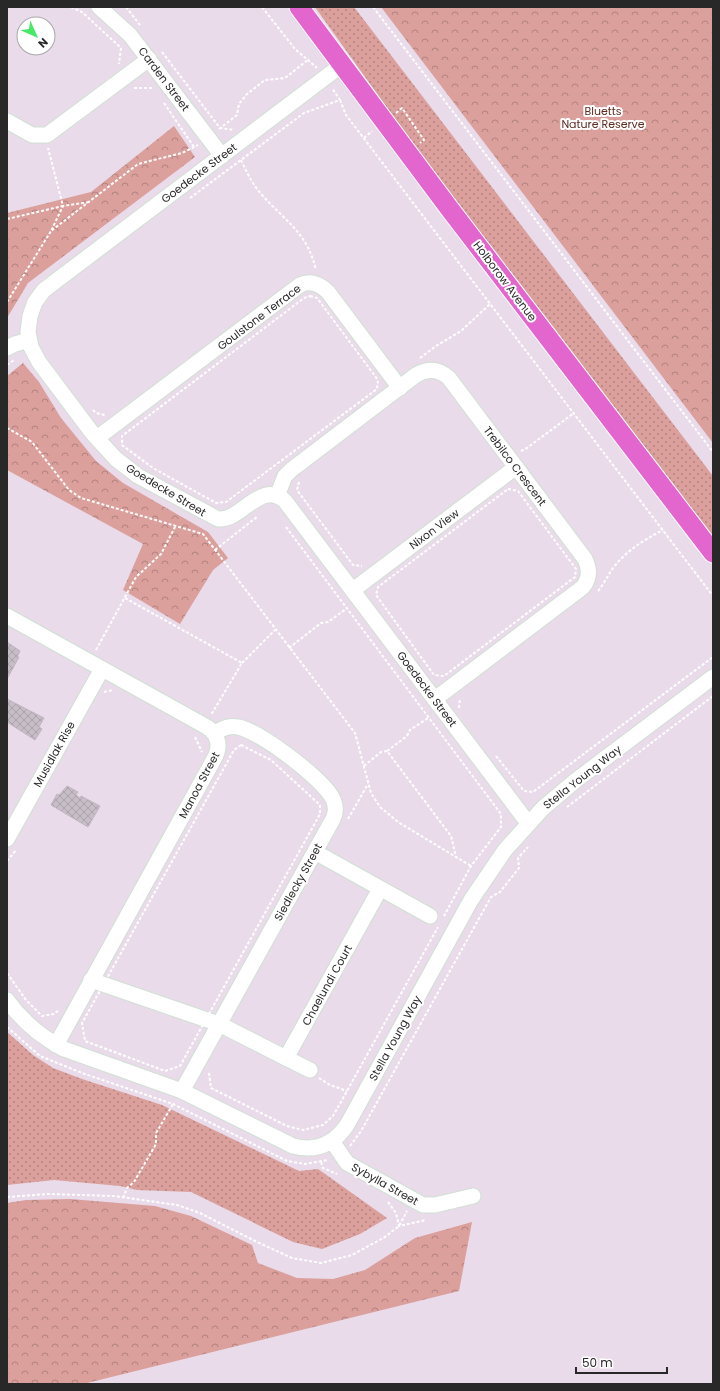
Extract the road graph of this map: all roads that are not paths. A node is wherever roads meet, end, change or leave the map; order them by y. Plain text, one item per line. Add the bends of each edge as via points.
1 (100, 7) edge
2 (299, 7) edge
3 (154, 54) junction
4 (343, 64) junction
5 (7, 121) edge
6 (222, 156) junction
7 (29, 340) junction
8 (7, 348) edge
9 (400, 388) junction
10 (97, 438) junction
11 (512, 462) junction
12 (277, 496) junction
13 (713, 553) edge
14 (353, 590) junction
15 (7, 616) edge
16 (102, 668) junction
17 (713, 677) edge
18 (435, 699) junction
19 (214, 733) junction
20 (528, 823) junction
21 (13, 842) edge
22 (315, 852) junction
23 (380, 889) junction
24 (430, 916) dead end
25 (92, 980) junction
26 (7, 1000) edge
27 (213, 1022) junction
28 (56, 1045) junction
29 (286, 1058) junction
30 (310, 1070) road end
31 (182, 1091) junction
32 (340, 1147) junction
33 (473, 1196) dead end

1 - 3 street, Carden Street
2 - 4 main road, Holborow Avenue
3 - 5 street via 47,135 32,135
3 - 6 street, Carden Street
4 - 6 street, Goedecke Street
4 - 13 main road, Holborow Avenue via 449,208
6 - 7 street, Goedecke Street via 44,290 32,309 28,324
7 - 8 street
7 - 10 street, Goedecke Street via 39,362
9 - 10 street, Goulstone Terrace via 328,292 316,284 306,283
9 - 11 street, Trebilco Crescent via 426,370 443,374
9 - 12 street, Trebilco Crescent via 291,470 285,476
10 - 12 street, Goedecke Street via 116,459 138,476 215,519 226,520 263,496
11 - 14 street, Nixon View
11 - 18 street, Trebilco Crescent via 585,559 589,570 587,582 581,590
12 - 14 street, Goedecke Street via 287,503
14 - 18 street, Goedecke Street
15 - 16 street
16 - 19 street
16 - 21 street, Musidlak Rise
17 - 20 street, Stella Young Way via 575,781
18 - 20 street, Goedecke Street
19 - 22 street, Siedlecky Street via 230,726 244,729 290,756 329,793 335,813
19 - 25 street, Manoa Street via 218,744 217,754
20 - 32 street, Stella Young Way via 504,850 482,882 347,1125
22 - 23 street
22 - 27 street, Siedlecky Street
23 - 24 street
23 - 29 street, Chaelundi Court
25 - 27 street
25 - 28 street, Manoa Street
26 - 28 street, Stella Young Way via 29,1025
27 - 29 street
27 - 31 street, Siedlecky Street
28 - 31 street, Stella Young Way via 80,1056
29 - 30 street
31 - 32 street, Stella Young Way via 293,1146
32 - 33 street, Sybylla Street via 350,1164 423,1205 432,1206

